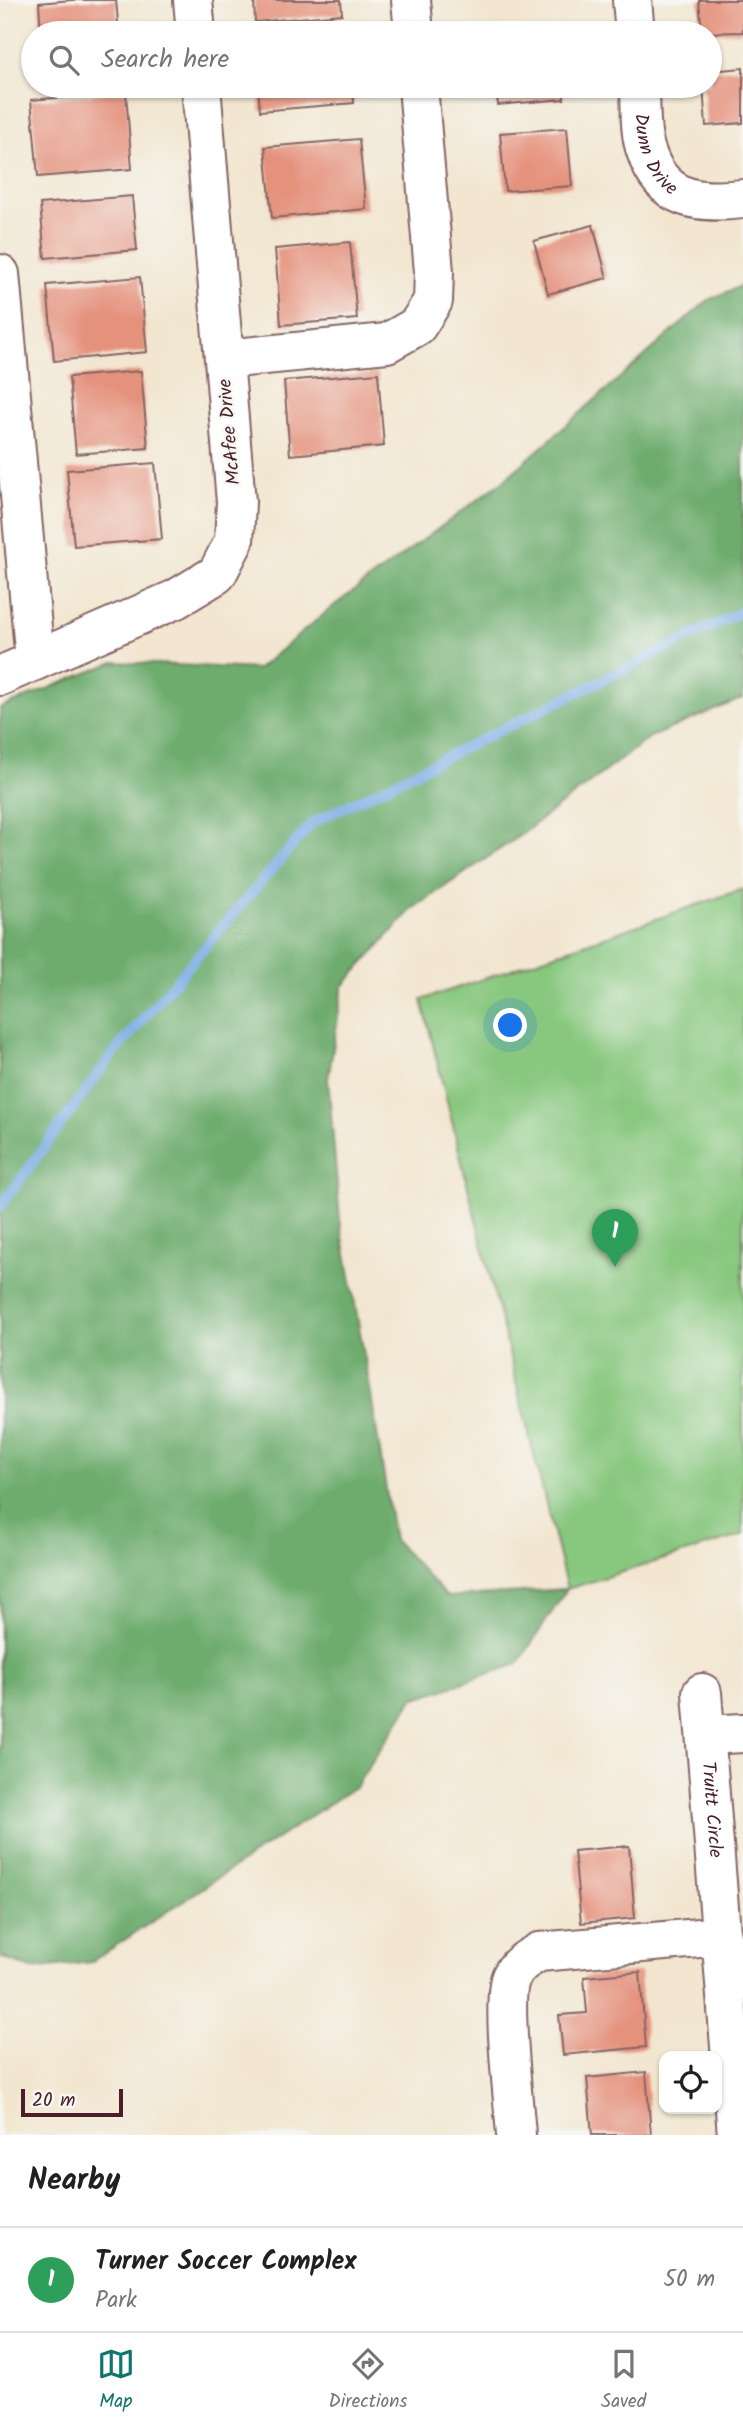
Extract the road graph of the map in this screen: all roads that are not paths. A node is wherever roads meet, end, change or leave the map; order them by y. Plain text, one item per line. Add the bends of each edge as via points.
1 (193, 0) edge
2 (411, 0) edge
3 (632, 0) edge
4 (195, 21) edge
5 (413, 21) edge
6 (634, 21) edge
7 (202, 98) edge
8 (419, 98) edge
9 (641, 98) edge
10 (743, 200) edge
11 (0, 274) edge
12 (225, 359) junction
13 (35, 661) junction
14 (0, 676) edge
15 (702, 1693) dead end
16 (724, 1734) edge
17 (722, 1936) junction
18 (516, 2135) edge
19 (737, 2135) edge

1 - 4 street
2 - 5 street
3 - 6 street
7 - 12 street, McAfee Drive
8 - 12 street via 434,272 433,301 417,326 387,343
9 - 10 street, Dunn Drive via 645,150 658,178 681,195 711,203
11 - 13 street
12 - 13 street, McAfee Drive via 236,502 234,541 217,574 176,599
13 - 14 street, McAfee Drive
15 - 16 street, Truitt Circle
16 - 17 street, Truitt Circle
17 - 18 street via 539,1952 520,1962 509,1979 507,2007
17 - 19 street, Truitt Circle

